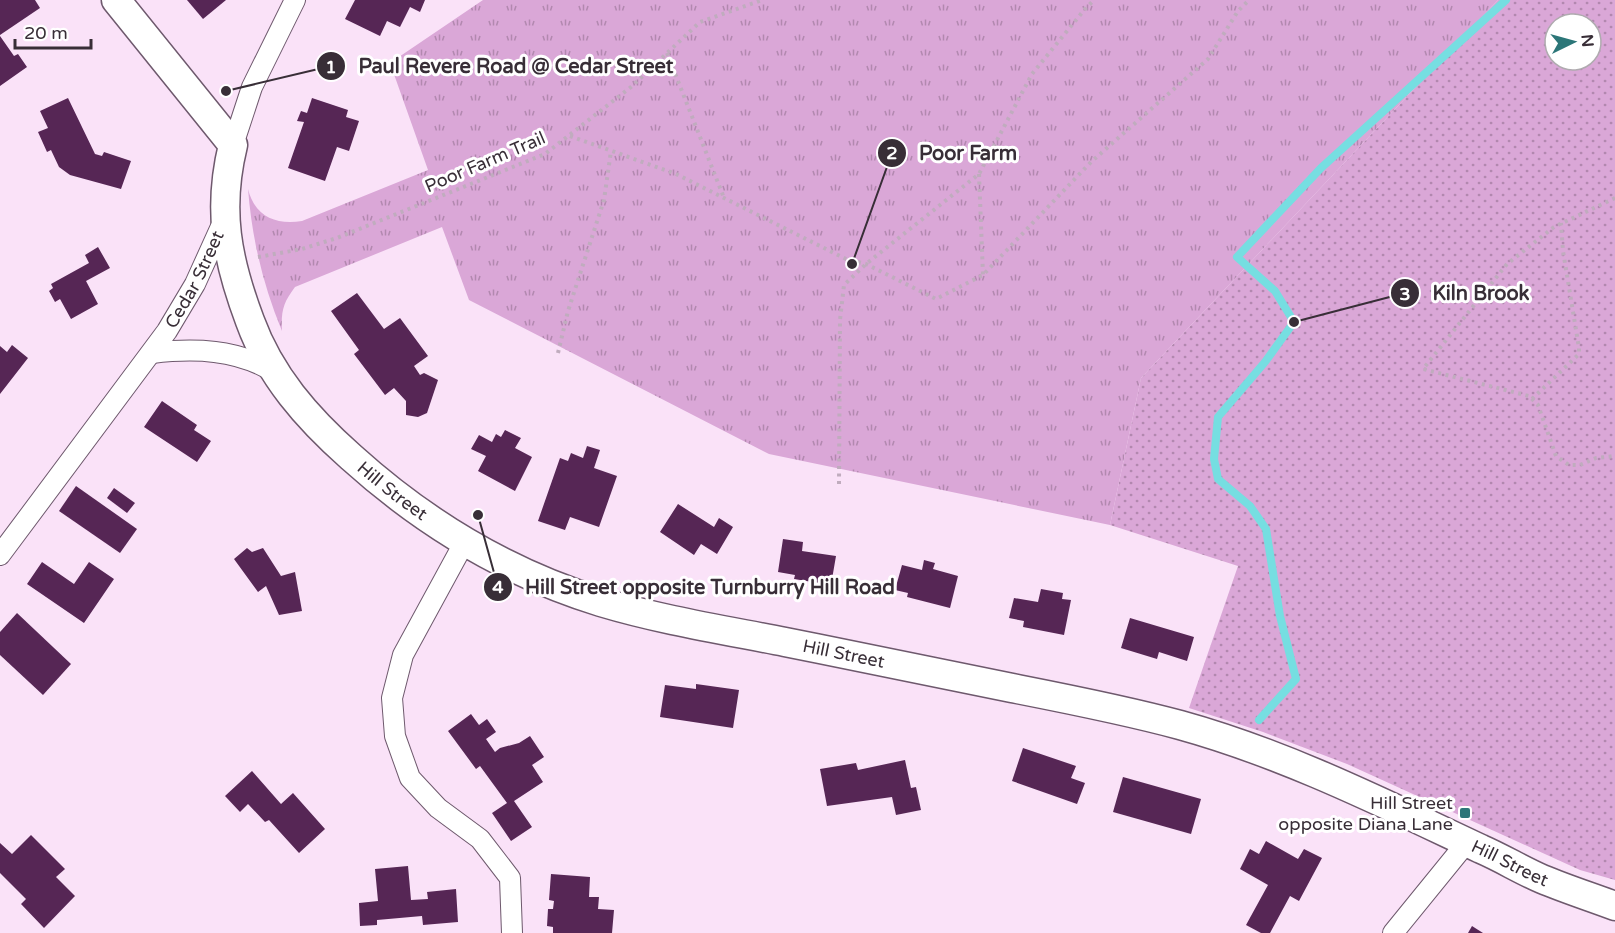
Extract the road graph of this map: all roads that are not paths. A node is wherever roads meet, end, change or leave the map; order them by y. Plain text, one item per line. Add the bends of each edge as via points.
1 (116, 0) edge
2 (295, 0) edge
3 (233, 145) junction
4 (224, 220) junction
5 (152, 353) junction
6 (274, 372) junction
7 (464, 543) junction
8 (0, 555) edge
9 (1467, 842) junction
10 (1615, 906) edge
11 (512, 933) edge
12 (1393, 933) edge

1 - 3 street
2 - 3 street, Cedar Street via 252,87
3 - 4 street, Cedar Street
4 - 5 street, Cedar Street via 195,284
4 - 6 street, Hill Street via 240,292 255,335
5 - 6 street, Cedar Street via 223,353 254,361
5 - 8 street, Cedar Street
6 - 7 street, Hill Street via 314,422 358,464
7 - 9 street, Hill Street via 552,585 628,609 1184,726 1305,770
7 - 11 street via 403,655 392,698 395,736 410,778 438,808 480,839 510,878
9 - 10 street, Hill Street via 1542,879
9 - 12 street

